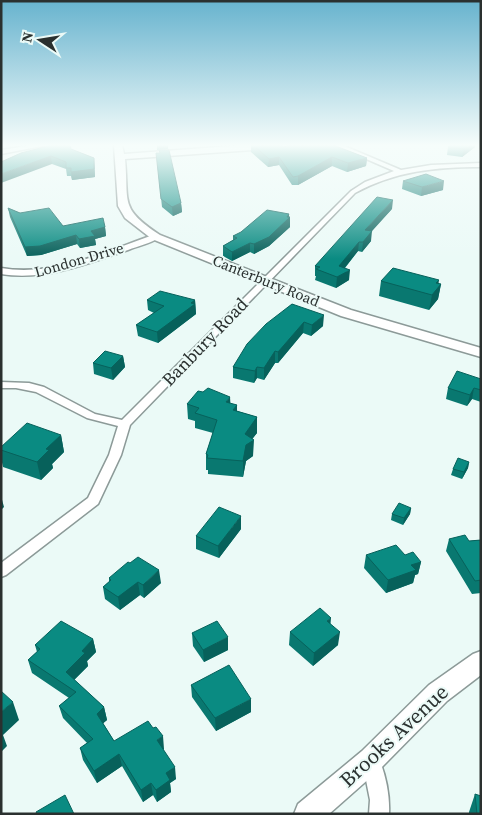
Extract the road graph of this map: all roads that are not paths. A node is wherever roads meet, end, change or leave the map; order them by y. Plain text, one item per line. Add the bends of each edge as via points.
1 (119, 183) edge
2 (366, 183) edge
3 (156, 237) junction
4 (1, 271) edge
5 (264, 281) junction
6 (481, 353) edge
7 (1, 385) edge
8 (125, 424) junction
9 (1, 571) edge
10 (481, 661) edge
11 (371, 760) junction
12 (308, 814) edge
13 (378, 814) edge

1 - 3 street, Canterbury Road via 122,206 135,223
2 - 5 street, Banbury Road via 353,192
3 - 4 street, London Drive via 46,272 25,275
3 - 5 street, Canterbury Road
5 - 6 street, Canterbury Road via 346,312
5 - 8 street, Banbury Road
7 - 8 street via 42,389 90,415
8 - 9 street, Banbury Road via 115,455 93,501
10 - 11 street, Brooks Avenue via 438,693
11 - 12 street, Brooks Avenue
11 - 13 street via 380,800

